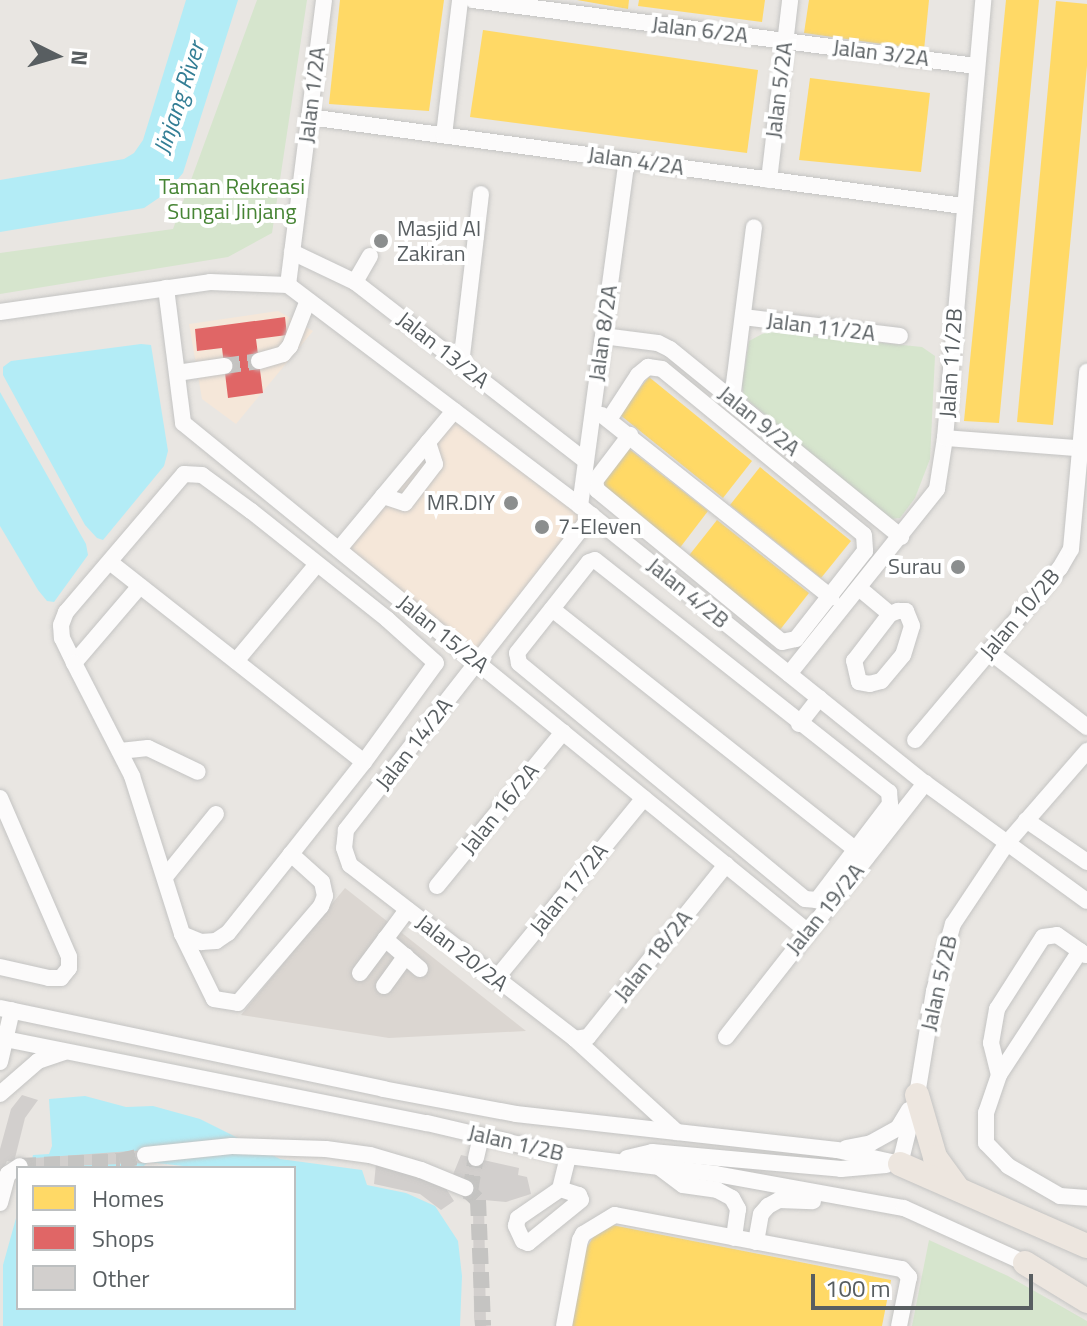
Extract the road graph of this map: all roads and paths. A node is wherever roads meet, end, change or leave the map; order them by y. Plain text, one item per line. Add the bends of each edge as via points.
1 (324, 0) edge
2 (460, 0) edge
3 (473, 0) edge
4 (790, 0) edge
5 (983, 0) edge
6 (785, 41) junction
7 (976, 66) junction
8 (309, 117) junction
9 (444, 135) junction
10 (627, 160) junction
11 (769, 180) junction
12 (481, 194) dead end
13 (963, 206) junction
14 (754, 227) dead end
15 (292, 252) junction
16 (370, 256) dead end
17 (355, 282) junction
18 (288, 285) junction
19 (166, 288) junction
20 (308, 300) junction
21 (0, 312) edge
22 (743, 317) junction
23 (603, 336) junction
24 (900, 336) dead end
25 (259, 361) tunnel mouth
26 (461, 364) junction
27 (224, 366) tunnel mouth
28 (1087, 372) edge
29 (177, 373) junction
30 (732, 399) junction
31 (454, 411) junction
32 (593, 411) junction
33 (610, 418) junction
34 (630, 435) junction
35 (945, 438) junction
36 (1084, 449) edge
37 (586, 461) junction
38 (268, 492) junction
39 (251, 511) junction
40 (586, 511) junction
41 (901, 537) junction
42 (339, 549) junction
43 (111, 563) junction
44 (317, 564) junction
45 (140, 586) junction
46 (859, 588) junction
47 (831, 597) junction
48 (401, 600) junction
49 (552, 609) junction
50 (890, 614) junction
51 (387, 619) junction
52 (989, 651) junction
53 (236, 661) junction
54 (477, 662) junction
55 (74, 663) junction
56 (789, 674) junction
57 (819, 698) junction
58 (799, 724) junction
59 (1087, 727) edge
60 (563, 732) junction
61 (915, 740) dead end
62 (120, 751) junction
63 (1087, 751) edge
64 (364, 762) junction
65 (198, 772) dead end
66 (925, 783) junction
67 (0, 798) edge
68 (644, 798) junction
69 (216, 814) dead end
70 (1026, 820) junction
71 (7, 831) edge
72 (1007, 843) junction
73 (291, 854) junction
74 (861, 854) junction
75 (1087, 862) edge
76 (350, 865) joint
77 (726, 865) junction
78 (165, 877) junction
79 (437, 886) dead end
80 (1087, 901) edge
81 (407, 910) junction
82 (807, 931) junction
83 (182, 934) junction
84 (385, 939) junction
85 (1083, 953) edge
86 (406, 956) junction
87 (0, 967) edge
88 (420, 969) dead end
89 (360, 973) dead end
90 (495, 980) junction
91 (384, 986) dead end
92 (6, 1009) edge
93 (726, 1037) dead end
94 (3, 1038) edge
95 (575, 1039) junction
96 (65, 1051) junction
97 (0, 1062) edge
98 (999, 1075) junction
99 (0, 1094) edge
100 (917, 1095) junction
101 (678, 1133) junction
102 (481, 1136) junction
103 (837, 1150) junction
104 (145, 1155) tunnel mouth
105 (568, 1156) junction
106 (476, 1158) tunnel mouth
107 (616, 1161) junction
108 (900, 1164) junction
109 (658, 1166) junction
110 (16, 1169) edge
111 (465, 1188) dead end
112 (958, 1188) junction
113 (560, 1189) dead end
114 (851, 1198) junction
115 (1087, 1198) edge
116 (0, 1203) edge
117 (734, 1238) junction
118 (756, 1242) junction
119 (1087, 1246) edge
120 (1025, 1263) junction
121 (1087, 1283) edge
122 (1087, 1301) edge
123 (564, 1326) edge
124 (899, 1326) edge

1 - 8 street, Jalan 1/2A
2 - 9 street
3 - 6 street, Jalan 6/2A
4 - 6 street, Jalan 5/2A
5 - 7 street, Jalan 11/2B
6 - 7 street, Jalan 3/2A
6 - 11 street, Jalan 5/2A
7 - 13 street, Jalan 11/2B
8 - 9 street, Jalan 4/2A
8 - 15 street, Jalan 1/2A
9 - 10 street, Jalan 4/2A
10 - 11 street, Jalan 4/2A
10 - 23 street, Jalan 8/2A
11 - 13 street, Jalan 4/2A
12 - 26 street
13 - 35 street, Jalan 11/2B
14 - 22 street
15 - 17 street, Jalan 13/2A
15 - 18 street, Jalan 1/2A
16 - 17 street
17 - 26 street, Jalan 13/2A
18 - 19 street via 210,282
18 - 20 street, Jalan 4/2B
19 - 21 street
19 - 29 street, Jalan 15/2A
20 - 25 street via 290,346 283,354
20 - 31 street, Jalan 4/2B
22 - 24 street, Jalan 11/2A
22 - 30 street
23 - 30 street, Jalan 9/2A via 658,343
23 - 32 street, Jalan 8/2A
26 - 37 street, Jalan 13/2A
27 - 29 street
28 - 36 street, Jalan 10/2B
29 - 38 street, Jalan 15/2A via 183,423
30 - 41 street, Jalan 9/2A
31 - 40 street, Jalan 4/2B
31 - 42 street
32 - 33 street
32 - 37 street, Jalan 8/2A
33 - 34 street
33 - 47 street via 638,375 648,367 662,369 864,535 865,551
34 - 47 street
34 - 47 street via 595,481 597,490 767,631 782,642 796,639
35 - 36 street
35 - 41 street, Jalan 11/2B via 937,489
36 - 52 street, Jalan 10/2B via 1071,549
37 - 40 street, Jalan 8/2A
38 - 39 street
38 - 42 street, Jalan 15/2A
39 - 43 street via 202,475 184,474
39 - 44 street
40 - 54 street, Jalan 14/2A
40 - 56 street, Jalan 4/2B
41 - 46 street, Jalan 11/2B
42 - 48 street, Jalan 15/2A
43 - 45 street
43 - 55 street via 66,612 61,625
44 - 51 street
44 - 53 street
45 - 53 street
45 - 55 street
46 - 50 street
46 - 56 street, Jalan 11/2B
48 - 51 street
48 - 54 street, Jalan 15/2A
49 - 58 street via 589,562 601,561
49 - 74 street
49 - 74 street via 517,653 519,663 805,899 817,900
50 - 50 street via 906,611 912,626 903,655 881,681 859,682 854,661
51 - 64 street via 436,663
52 - 59 street
52 - 61 street, Jalan 10/2B
53 - 64 street
54 - 60 street, Jalan 15/2A
54 - 76 street, Jalan 14/2A via 346,830 344,848
55 - 62 street
56 - 57 street, Jalan 4/2B
57 - 58 street
57 - 66 street, Jalan 4/2B
58 - 74 street via 892,798
60 - 68 street, Jalan 15/2A
60 - 79 street, Jalan 16/2A
62 - 65 street via 148,748
62 - 78 street
63 - 70 street, Jalan 5/2B
64 - 73 street
66 - 72 street, Jalan 4/2B
66 - 74 street, Jalan 19/2A
67 - 71 street
68 - 77 street, Jalan 15/2A
68 - 90 street, Jalan 17/2A
69 - 78 street
70 - 72 street, Jalan 5/2B
70 - 75 street
71 - 87 street via 69,957 69,968 61,978 49,978
72 - 80 street, Jalan 4/2B
72 - 100 street, Jalan 5/2B via 953,924 934,991
73 - 83 street via 228,933 201,942
73 - 83 street via 322,882 325,896 238,1003 214,999
74 - 82 street, Jalan 19/2A
76 - 81 street, Jalan 20/2A
77 - 82 street, Jalan 15/2A
77 - 95 street, Jalan 18/2A via 588,1037
78 - 83 street
81 - 84 street
81 - 90 street, Jalan 20/2A
82 - 93 street, Jalan 19/2A
84 - 86 street
84 - 89 street
85 - 98 street
85 - 98 street via 1057,935 1043,937 997,1009 991,1043
86 - 88 street
86 - 91 street
90 - 95 street, Jalan 20/2A
92 - 94 street
92 - 101 street, Jalan 1/2B via 516,1114
94 - 96 street, Jalan 1/2B
94 - 97 street
95 - 101 street, Jalan 20/2A
96 - 99 street via 38,1061
96 - 102 street, Jalan 1/2B
98 - 115 street via 986,1113 986,1143 1008,1166 1060,1196
100 - 103 street via 898,1128 871,1143
100 - 108 street, Jalan 5/2B
100 - 112 highway via 935,1157
101 - 103 street, Jalan 1/2B
102 - 105 street, Jalan 1/2B
102 - 106 street
103 - 108 street, Jalan 1/2B
104 - 111 street via 280,1146 370,1155
105 - 107 street, Jalan 1/2B
105 - 113 street
107 - 108 street via 652,1152 841,1169
107 - 109 street, Jalan 1/2B
108 - 112 highway
109 - 114 street, Jalan 1/2B
109 - 117 street via 683,1185 732,1198 738,1209
110 - 116 street via 8,1174
112 - 119 highway
114 - 118 street via 841,1203 779,1200 761,1214
114 - 120 street, Jalan 1/2B via 904,1208
117 - 118 street
117 - 123 street via 608,1217 580,1240
118 - 124 street via 908,1272
120 - 121 highway
120 - 122 highway

